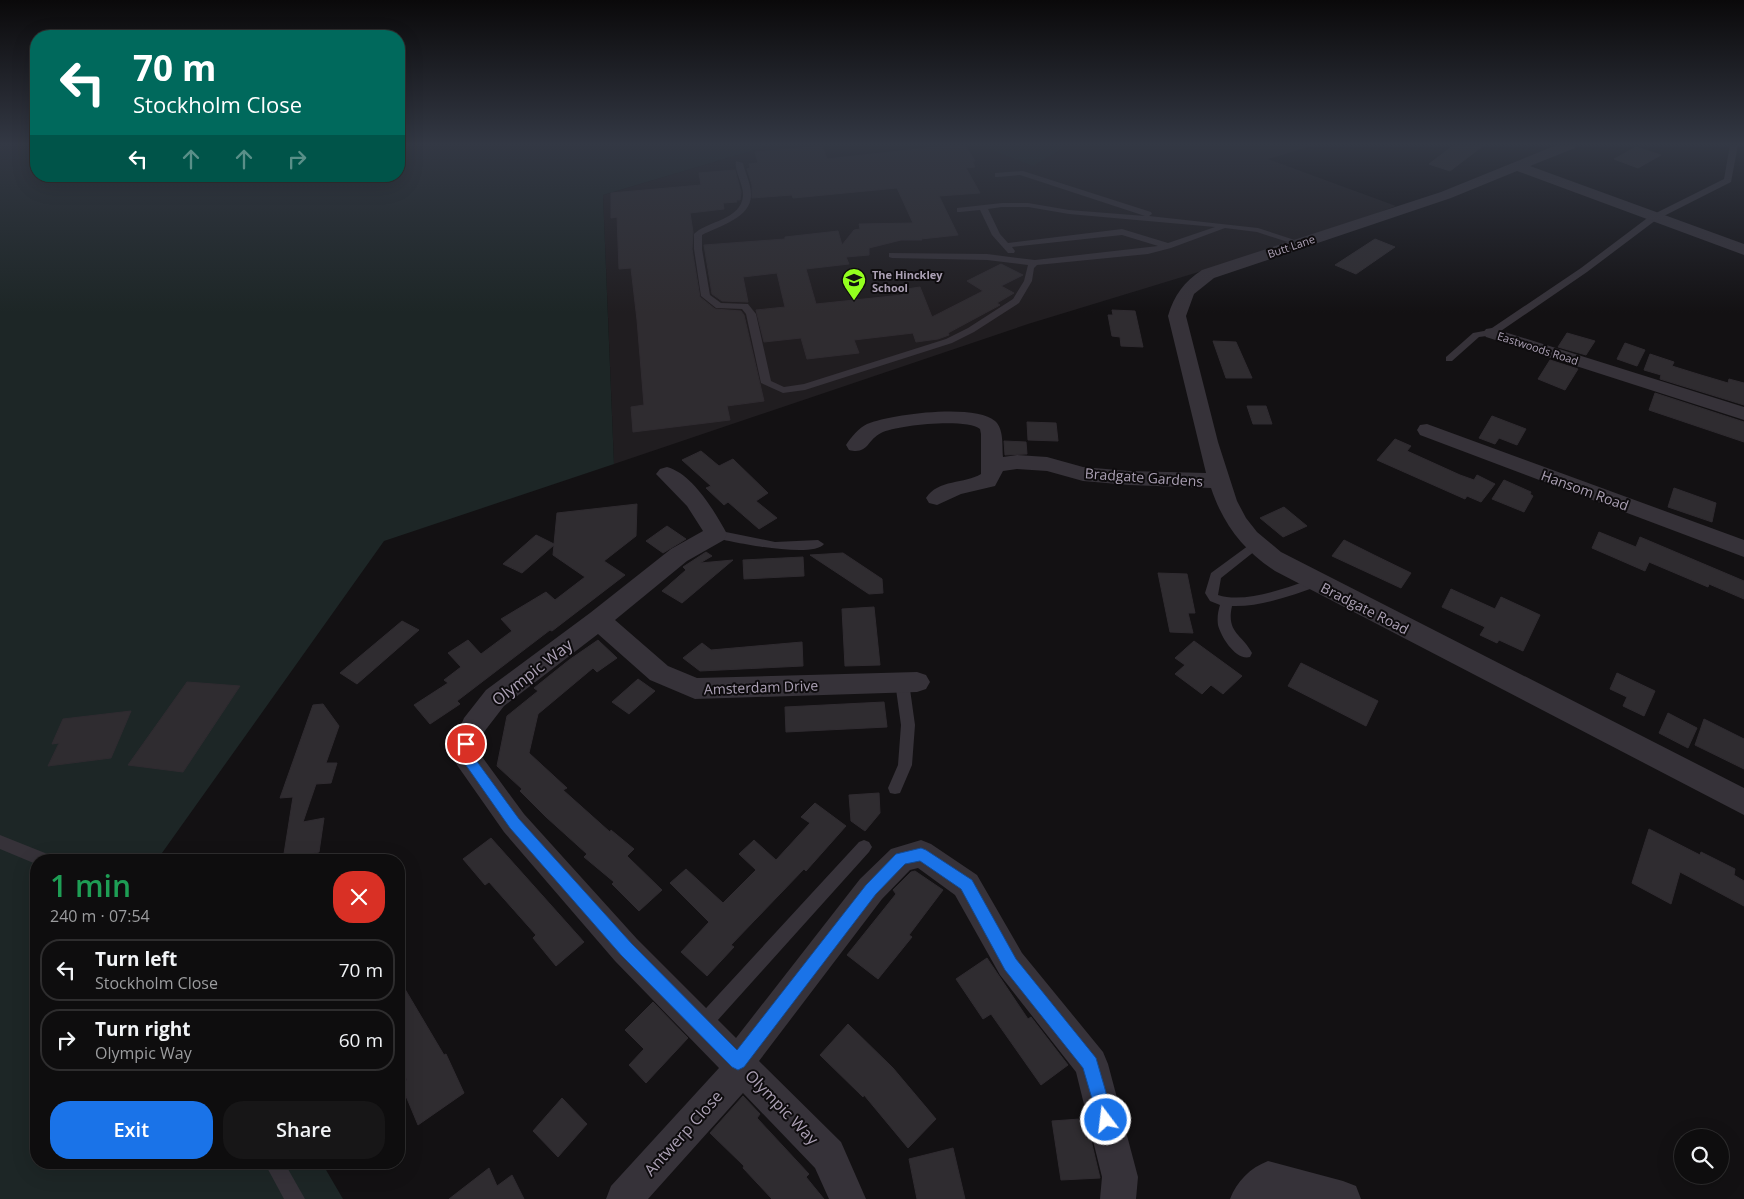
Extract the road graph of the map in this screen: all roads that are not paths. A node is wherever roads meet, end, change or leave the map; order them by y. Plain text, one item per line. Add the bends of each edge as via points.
1 (747, 201) edge
2 (1109, 201) edge
3 (1426, 201) edge
4 (1608, 201) edge
5 (1687, 201) edge
6 (983, 208) junction
7 (960, 210) dead end
8 (1154, 218) junction
9 (1653, 218) junction
10 (1224, 226) junction
11 (1300, 243) junction
12 (1008, 245) junction
13 (1168, 246) junction
14 (1744, 250) edge
15 (892, 255) dead end
16 (1017, 260) junction
17 (1035, 263) junction
18 (1208, 274) joint
19 (1492, 333) junction
20 (1450, 359) dead end
21 (1744, 414) edge
22 (1426, 430) dead end
23 (856, 445) dead end
24 (993, 464) junction
25 (667, 474) dead end
26 (1219, 481) junction
27 (937, 498) dead end
28 (716, 534) junction
29 (818, 544) dead end
30 (1256, 544) junction
31 (1744, 549) edge
32 (1315, 583) junction
33 (1227, 602) junction
34 (599, 620) junction
35 (1245, 653) dead end
36 (910, 682) joint
37 (895, 788) dead end
38 (1744, 802) edge
39 (0, 842) edge
40 (864, 847) dead end
41 (30, 854) edge
42 (702, 1025) junction
43 (740, 1064) junction
44 (277, 1169) edge
45 (295, 1199) edge
46 (624, 1199) edge
47 (848, 1199) edge
48 (1118, 1199) edge
49 (1248, 1199) edge
50 (1343, 1199) edge

1 - 17 lane via 737,215 698,234 706,296 719,306 745,306 751,314 766,383 783,390 805,387 949,342 1016,301 1028,281 1030,267
2 - 8 lane
3 - 11 street, Butt Lane
4 - 9 street
5 - 9 lane, Eastwoods Road
6 - 7 lane
6 - 8 lane via 1028,205 1069,212
6 - 12 lane via 996,235
8 - 10 lane
9 - 14 street
9 - 19 lane, Eastwoods Road
10 - 11 lane via 1258,230
10 - 13 lane
11 - 18 street, Butt Lane
12 - 13 lane via 1122,232
12 - 16 lane
13 - 17 lane
15 - 16 lane
16 - 17 lane
18 - 26 street, Bradgate Road via 1191,285 1181,299 1177,316
19 - 20 lane via 1476,335
19 - 21 street, Eastwoods Road
22 - 31 street, Hansom Road
23 - 24 street via 873,429 918,420 984,420 989,426
24 - 26 street, Bradgate Gardens via 1037,463 1084,474
24 - 27 street via 988,481 955,488
25 - 28 street via 690,493
26 - 30 street, Bradgate Road via 1236,520
28 - 29 lane via 775,546
28 - 34 street, Olympic Way via 679,555
30 - 32 street, Bradgate Road via 1283,565
30 - 33 lane via 1215,576 1211,593 1214,598
32 - 33 lane via 1286,592
32 - 38 street, Bradgate Road
33 - 35 lane via 1222,618 1224,626
34 - 36 street, Amsterdam Drive via 659,673 695,689
34 - 42 street, Olympic Way via 495,698 473,726 466,744 467,758 514,823 626,950
36 - 37 lane via 906,765
39 - 41 lane
40 - 42 lane
42 - 43 street, Olympic Way
43 - 46 street, Antwerp Close
43 - 47 street, Olympic Way via 828,1155
43 - 48 street, Antwerp Close via 871,889 901,859 921,854 966,885 1011,964 1090,1064 1120,1177
44 - 45 lane
49 - 50 street via 1268,1179

